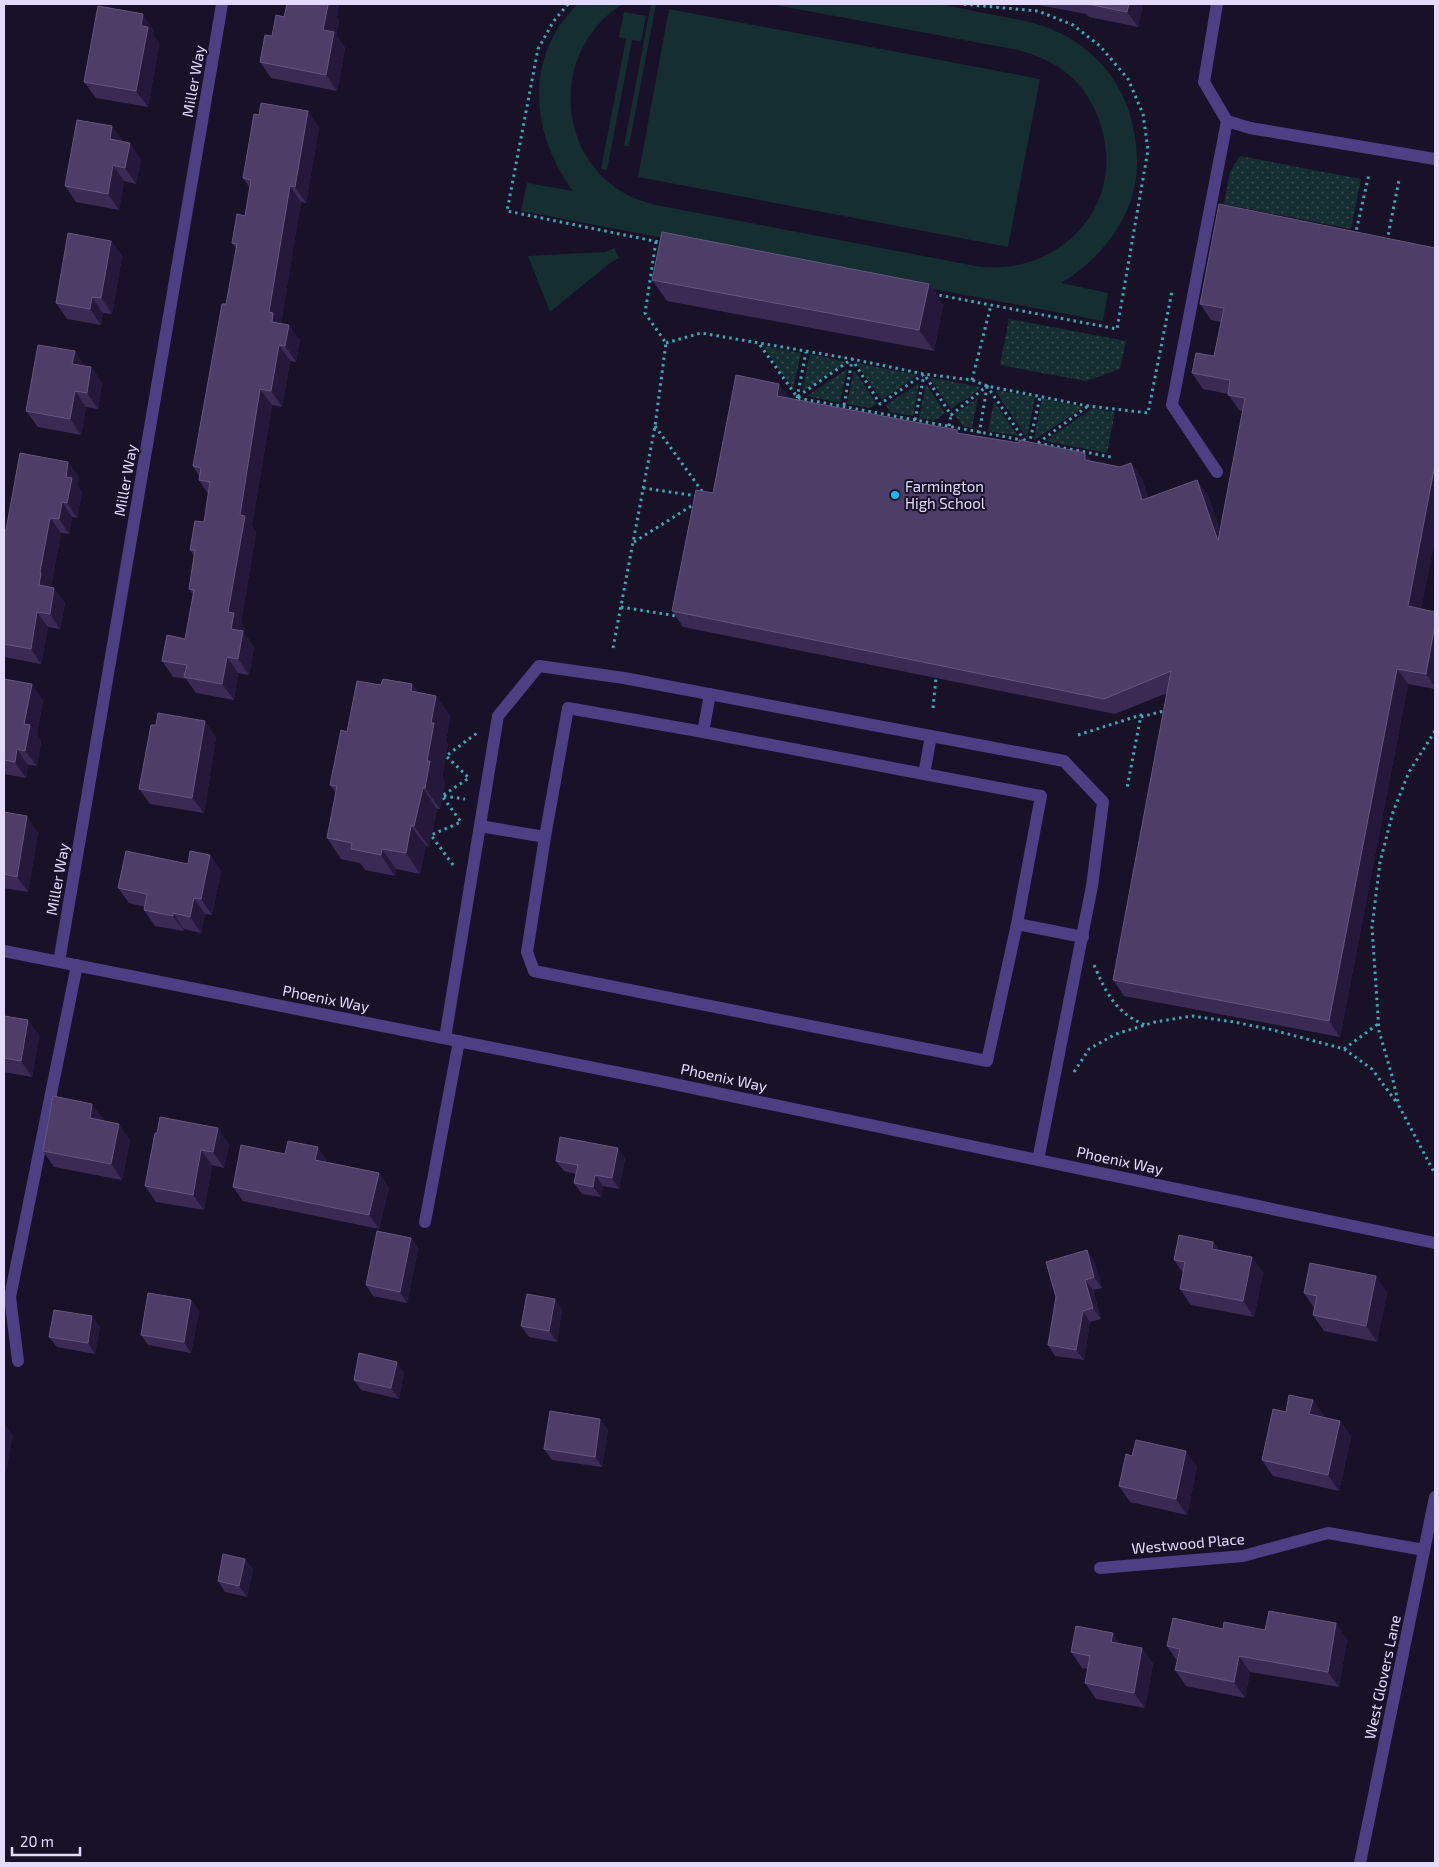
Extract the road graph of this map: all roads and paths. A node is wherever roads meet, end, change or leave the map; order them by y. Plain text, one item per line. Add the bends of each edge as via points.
1 (222, 4) edge
2 (568, 4) edge
3 (961, 4) edge
4 (1217, 4) edge
5 (1227, 121) junction
6 (1435, 159) edge
7 (1369, 174) dead end
8 (1399, 180) dead end
9 (1355, 237) edge
10 (656, 241) junction
11 (1387, 242) edge
12 (666, 243) edge
13 (1172, 291) dead end
14 (924, 292) edge
15 (991, 305) junction
16 (666, 343) junction
17 (760, 344) junction
18 (806, 352) junction
19 (852, 359) junction
20 (924, 374) junction
21 (972, 380) junction
22 (987, 386) junction
23 (1040, 397) junction
24 (797, 398) junction
25 (880, 404) junction
26 (795, 405) edge
27 (844, 406) junction
28 (1088, 406) junction
29 (878, 412) junction
30 (842, 414) edge
31 (951, 415) junction
32 (915, 420) junction
33 (655, 426) junction
34 (949, 426) junction
35 (914, 428) edge
36 (979, 432) junction
37 (977, 441) edge
38 (1027, 441) junction
39 (1037, 443) junction
40 (1028, 450) edge
41 (1111, 456) dead end
42 (1217, 472) dead end
43 (643, 488) junction
44 (698, 502) edge
45 (633, 542) junction
46 (621, 606) junction
47 (682, 617) edge
48 (613, 648) dead end
49 (936, 678) edge
50 (710, 694) junction
51 (1169, 701) edge
52 (933, 708) dead end
53 (1141, 716) junction
54 (1435, 731) edge
55 (703, 732) junction
56 (477, 734) dead end
57 (1078, 735) dead end
58 (931, 736) junction
59 (924, 774) junction
60 (1127, 788) dead end
61 (442, 796) junction
62 (465, 799) dead end
63 (480, 826) junction
64 (545, 837) junction
65 (453, 865) dead end
66 (1018, 924) junction
67 (1083, 937) junction
68 (4, 951) edge
69 (1092, 960) dead end
70 (59, 962) junction
71 (77, 965) junction
72 (1378, 1024) junction
73 (1145, 1025) junction
74 (445, 1038) junction
75 (459, 1041) junction
76 (1344, 1049) junction
77 (1071, 1080) dead end
78 (1399, 1106) junction
79 (1038, 1160) junction
80 (1435, 1174) edge
81 (425, 1222) dead end
82 (1435, 1243) edge
83 (18, 1361) dead end
84 (1435, 1497) edge
85 (1424, 1550) junction
86 (1100, 1568) dead end
87 (1360, 1863) edge

1 - 70 street, Miller Way
2 - 10 path via 553,22 538,50 507,211
3 - 15 path via 1038,12 1072,25 1100,46 1128,79 1143,114 1148,150 1118,329
4 - 5 street via 1204,82
5 - 6 street via 1250,128
5 - 42 street via 1172,404
7 - 9 path
8 - 11 path
10 - 12 path
10 - 16 path via 645,313
13 - 28 path via 1148,414
14 - 15 path
15 - 21 path
16 - 17 path via 701,333
16 - 33 path
17 - 18 path
17 - 24 path
18 - 19 path
18 - 24 path
19 - 20 path
19 - 24 path
19 - 25 path
19 - 27 path
20 - 21 path
20 - 25 path
20 - 31 path
20 - 32 path
21 - 22 path
22 - 23 path
22 - 31 path
22 - 36 path
22 - 38 path
23 - 28 path
23 - 38 path
24 - 26 path
24 - 27 path
25 - 29 path
27 - 29 path
27 - 30 path
28 - 39 path
29 - 32 path
31 - 34 path
32 - 34 path
32 - 35 path
33 - 43 path
33 - 43 path via 706,497
34 - 36 path
36 - 37 path
36 - 38 path
38 - 39 path
38 - 40 path
39 - 41 path
43 - 45 path
44 - 45 path
45 - 46 path
46 - 47 path
46 - 48 path
49 - 52 path
50 - 55 street
50 - 58 street
50 - 63 street via 539,666 498,716
51 - 53 path via 1167,710
53 - 57 path
53 - 60 path
54 - 72 path via 1409,772 1392,812 1380,862 1372,927
55 - 59 street
55 - 64 street via 568,708
56 - 61 path via 446,756 469,778
58 - 59 street
58 - 67 street via 1064,762 1103,802
59 - 66 street via 1041,796
61 - 62 path
61 - 65 path via 461,822 431,835
63 - 64 street
63 - 74 street
64 - 66 street via 527,952 534,971 987,1061
66 - 67 street
67 - 79 street
68 - 70 street, Phoenix Way
69 - 73 path via 1115,1004 1132,1019
70 - 71 street, Phoenix Way
71 - 74 street, Phoenix Way
71 - 83 street via 10,1297
72 - 76 path
72 - 78 path
73 - 76 path via 1192,1016 1273,1030
73 - 77 path via 1116,1034 1089,1049
74 - 75 street, Phoenix Way
75 - 79 street, Phoenix Way
75 - 81 street
76 - 78 path via 1372,1069
78 - 80 path
79 - 82 street, Phoenix Way
84 - 85 street, West Glovers Lane
85 - 86 street, Westwood Place via 1328,1533 1243,1556
85 - 87 street, West Glovers Lane

